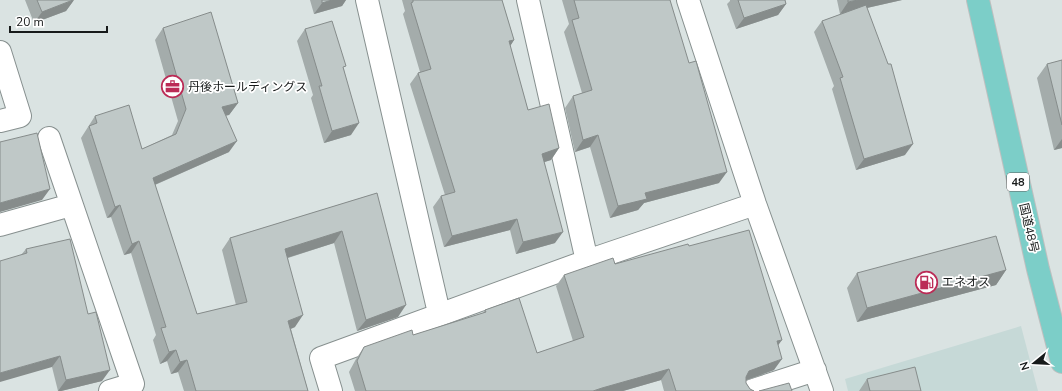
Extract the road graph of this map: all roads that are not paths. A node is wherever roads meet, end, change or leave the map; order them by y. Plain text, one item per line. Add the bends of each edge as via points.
1 (366, 0) edge
2 (528, 0) edge
3 (688, 0) edge
4 (978, 0) edge
5 (0, 52) edge
6 (0, 121) edge
7 (49, 138) dead end
8 (755, 204) junction
9 (71, 205) junction
10 (0, 225) edge
11 (587, 261) junction
12 (440, 313) junction
13 (1062, 362) edge
14 (815, 370) junction
15 (134, 388) edge
16 (110, 391) edge
17 (331, 391) edge
18 (750, 391) edge
19 (822, 391) edge

1 - 12 street
2 - 11 street
3 - 8 street
4 - 13 highway, 国道48号 / 48 via 1038,269
5 - 6 street via 20,116
7 - 9 street
8 - 11 street
8 - 14 street
9 - 10 street
9 - 15 street
11 - 12 street
12 - 17 street via 321,358
14 - 18 street
14 - 19 street
15 - 16 street

